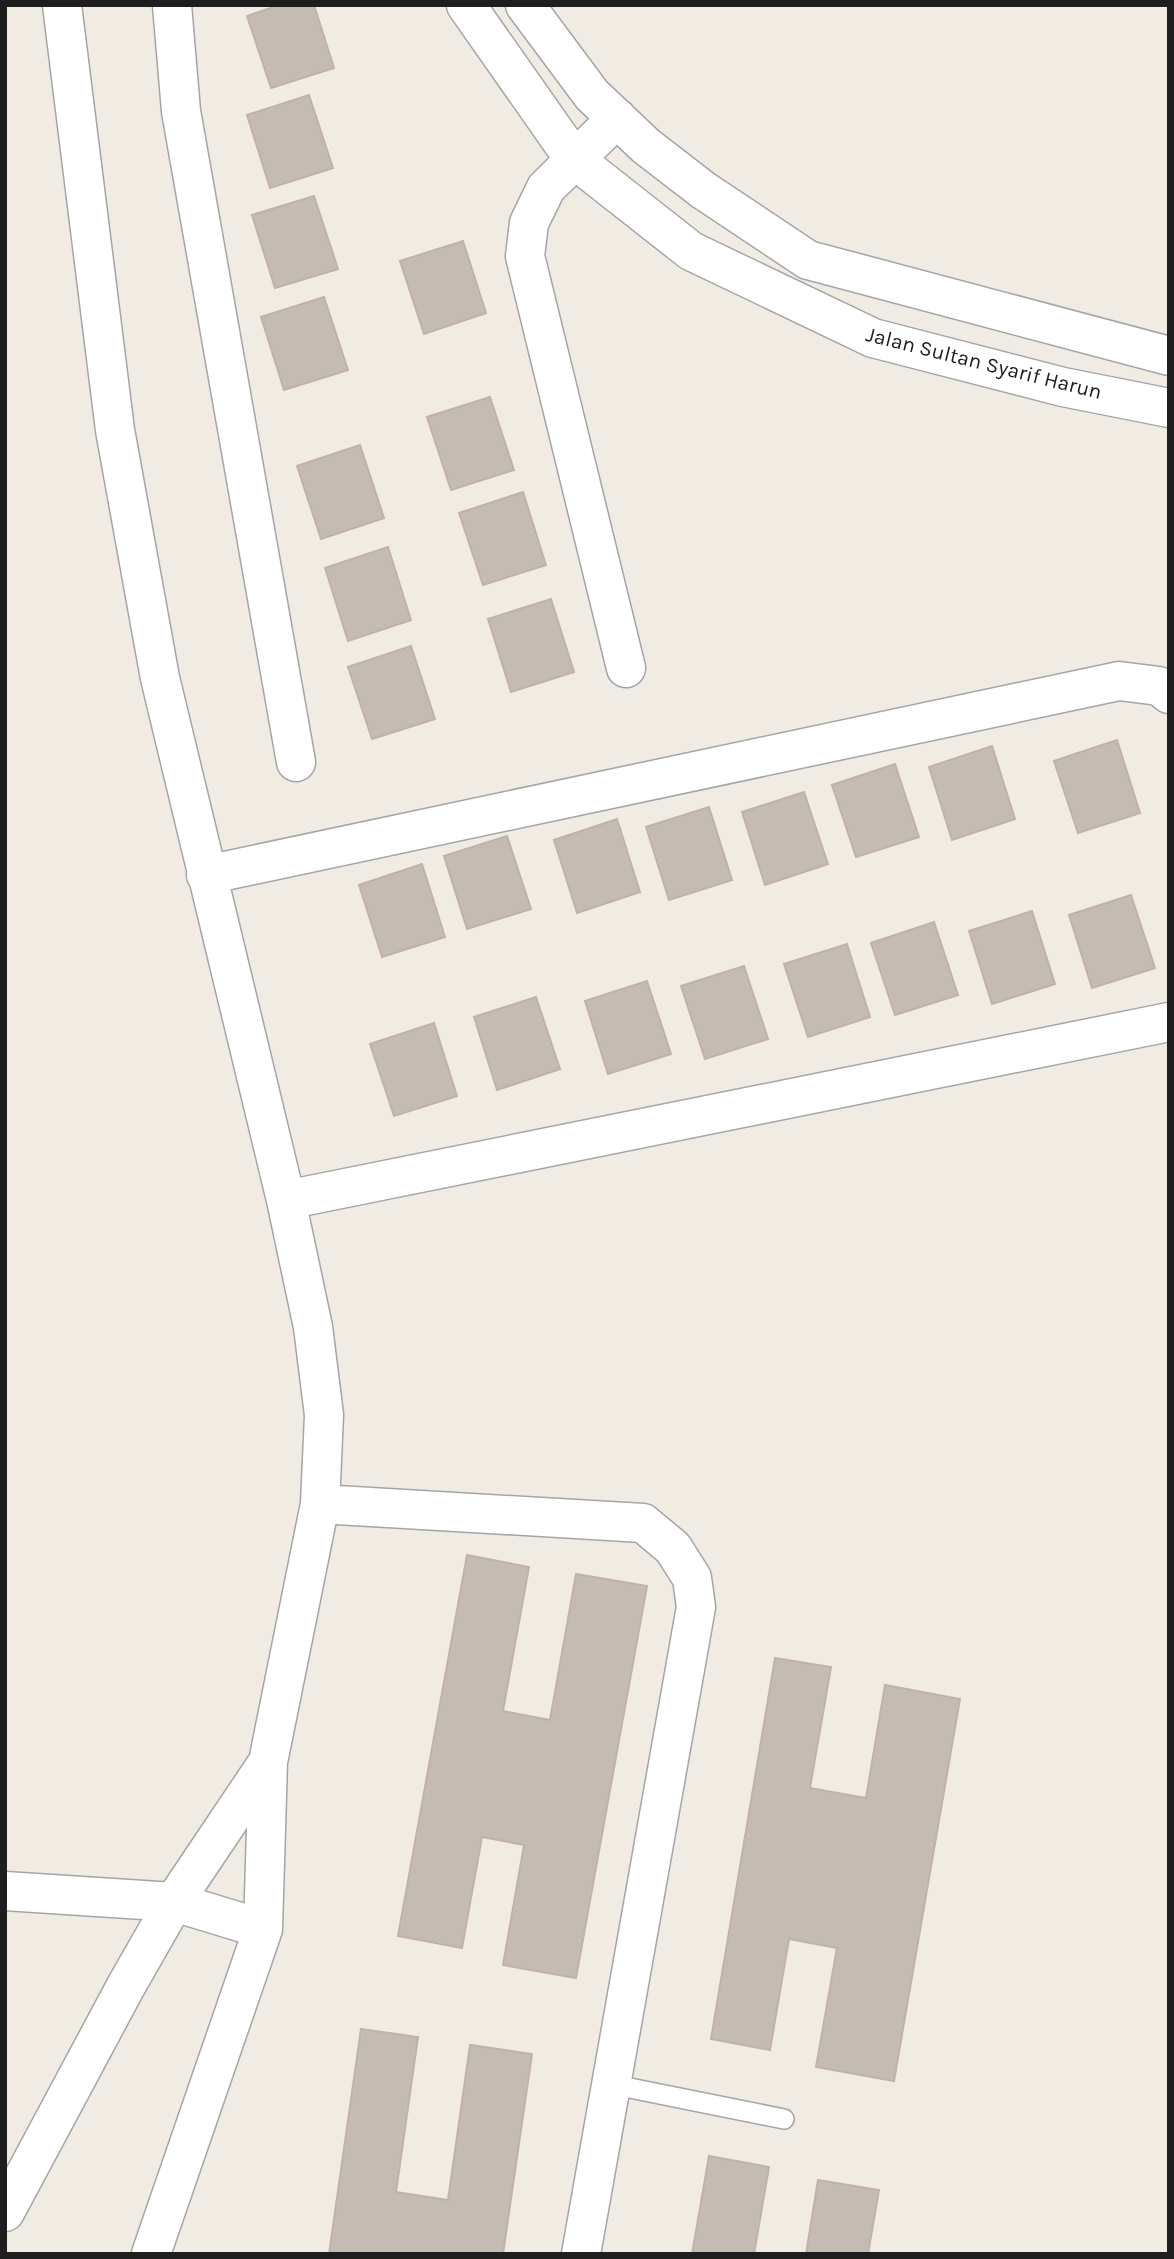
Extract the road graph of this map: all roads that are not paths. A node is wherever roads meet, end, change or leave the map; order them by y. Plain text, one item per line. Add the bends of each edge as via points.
1 (62, 5) edge
2 (172, 5) edge
3 (466, 5) edge
4 (525, 5) edge
5 (617, 118) junction
6 (574, 159) junction
7 (1169, 356) edge
8 (1169, 408) edge
9 (626, 668) dead end
10 (1169, 695) edge
11 (296, 762) dead end
12 (206, 876) junction
13 (1169, 1021) edge
14 (286, 1200) junction
15 (320, 1504) junction
16 (268, 1762) junction
17 (5, 1891) edge
18 (174, 1902) junction
19 (263, 1929) junction
20 (610, 2084) junction
21 (784, 2119) dead end
22 (5, 2212) edge
23 (151, 2254) edge
24 (581, 2254) edge

1 - 12 street via 115,430 160,678
2 - 11 street via 181,111
3 - 6 street, Jalan Sultan Syarif Harun
4 - 5 street via 592,95
5 - 6 street
5 - 7 street via 703,190 808,260
6 - 8 street, Jalan Sultan Syarif Harun via 691,251 873,338 1063,387
6 - 9 street via 546,188 529,223 525,256
10 - 12 street via 1159,686 1119,681
12 - 14 street
13 - 14 street
14 - 15 street via 313,1326 324,1415
15 - 16 street
15 - 20 street via 643,1523 673,1548 692,1578 696,1607
16 - 18 street
16 - 19 street
17 - 18 street
18 - 19 street
18 - 22 street
19 - 23 street
20 - 21 lane
20 - 24 street

